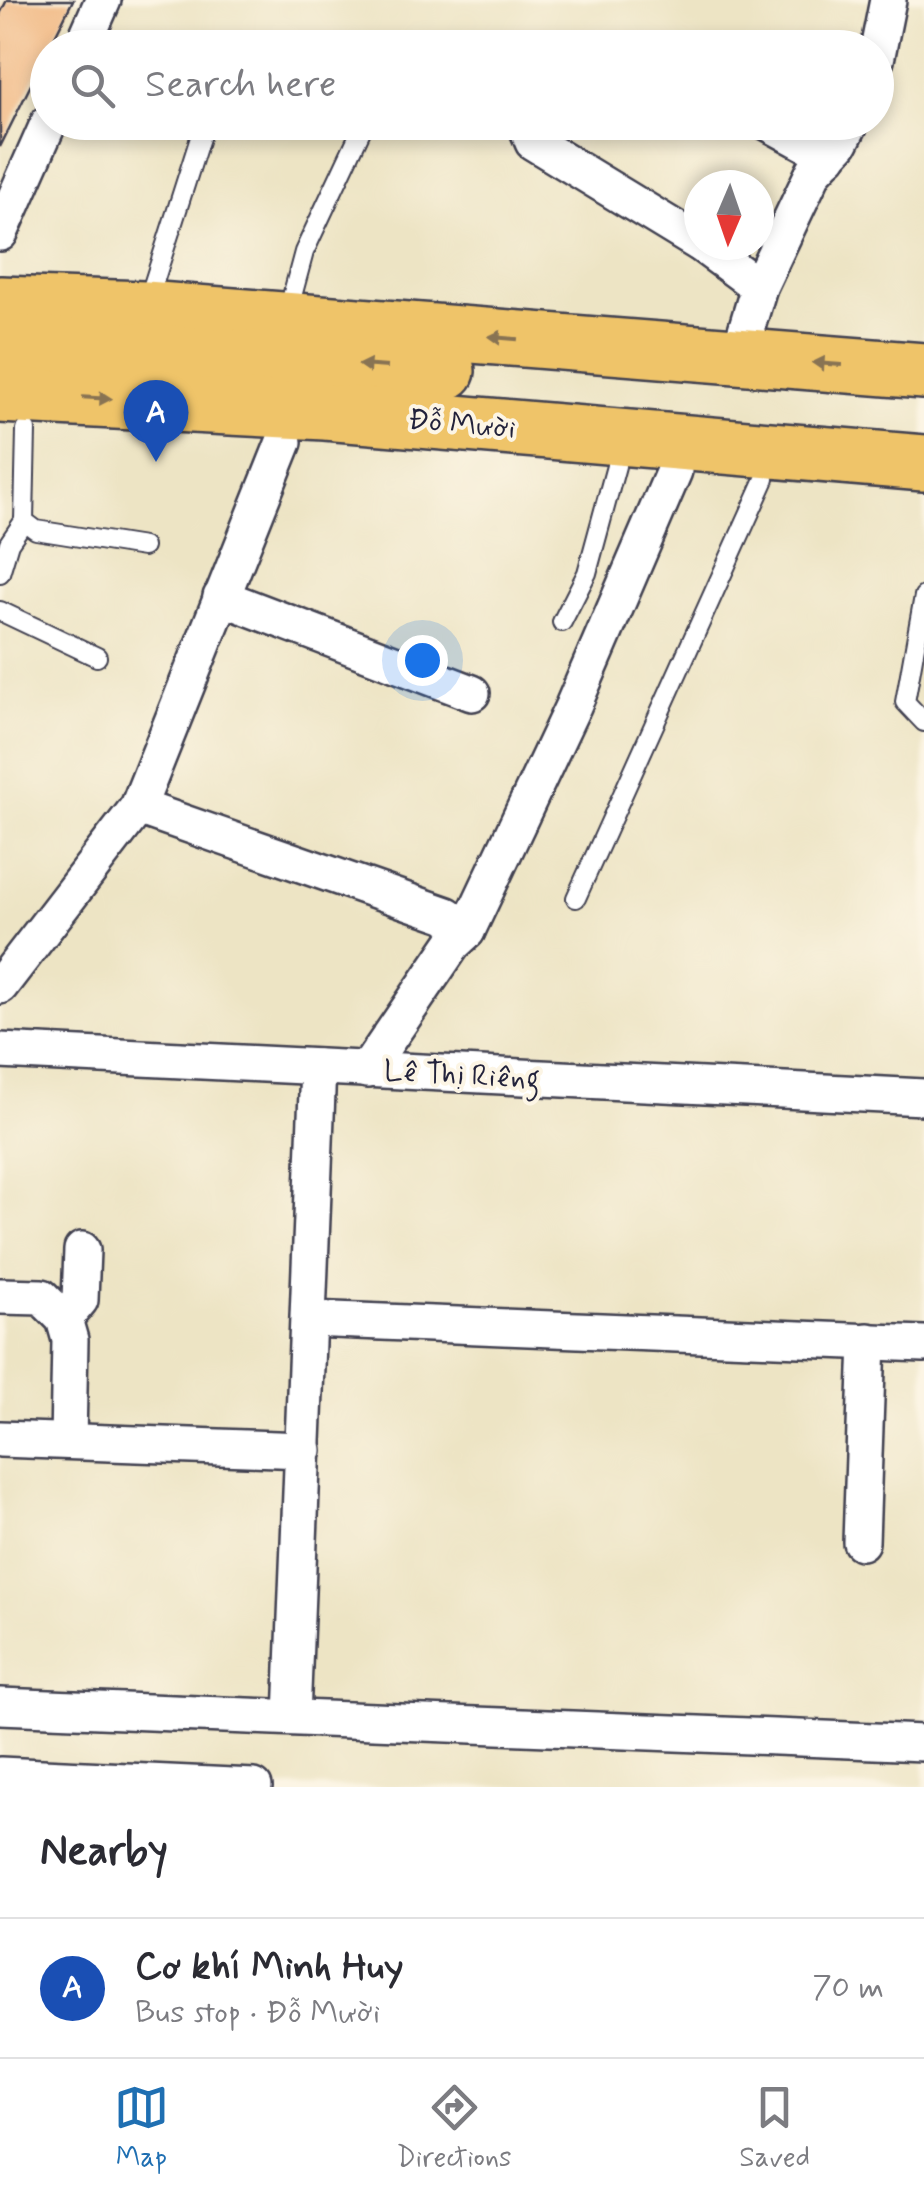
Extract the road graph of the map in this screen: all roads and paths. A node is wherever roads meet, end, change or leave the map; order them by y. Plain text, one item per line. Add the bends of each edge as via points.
1 (104, 0) edge
2 (888, 0) edge
3 (90, 30) edge
4 (882, 30) edge
5 (41, 140) edge
6 (199, 140) edge
7 (356, 140) edge
8 (533, 140) edge
9 (799, 140) edge
10 (839, 140) edge
11 (829, 156) junction
12 (0, 234) edge
13 (684, 234) edge
14 (722, 260) edge
15 (760, 287) junction
16 (0, 304) edge
17 (146, 309) junction
18 (286, 320) junction
19 (0, 342) edge
20 (738, 357) junction
21 (924, 371) edge
22 (644, 384) junction
23 (924, 407) edge
24 (8, 418) edge
25 (284, 442) junction
26 (924, 463) edge
27 (616, 466) junction
28 (674, 471) junction
29 (765, 479) junction
30 (924, 492) edge
31 (24, 521) junction
32 (143, 547) dead end
33 (0, 573) edge
34 (924, 596) edge
35 (221, 598) junction
36 (0, 611) edge
37 (562, 622) dead end
38 (97, 658) dead end
39 (472, 693) dead end
40 (924, 722) edge
41 (138, 807) junction
42 (576, 898) dead end
43 (467, 932) junction
44 (0, 986) edge
45 (0, 1051) edge
46 (318, 1067) junction
47 (367, 1070) junction
48 (924, 1098) edge
49 (82, 1250) dead end
50 (0, 1296) edge
51 (64, 1319) junction
52 (309, 1319) junction
53 (868, 1342) junction
54 (924, 1344) edge
55 (0, 1439) edge
56 (68, 1441) junction
57 (304, 1450) junction
58 (861, 1542) dead end
59 (0, 1706) edge
60 (292, 1717) junction
61 (924, 1743) edge
62 (0, 1775) edge
63 (254, 1787) edge

1 - 3 street
2 - 4 street
5 - 12 street
6 - 17 lane
7 - 18 lane via 304,252
8 - 13 street
9 - 11 street
10 - 11 street
11 - 15 street via 814,171
14 - 15 street
15 - 20 street
16 - 17 highway
17 - 18 highway
20 -> 18 highway
22 -> 19 highway, Đỗ Mười
21 -> 20 highway
20 - 22 highway
22 - 23 highway, Đỗ Mười
24 - 25 highway, Đỗ Mười
24 -> 26 highway, Đỗ Mười via 325,412
24 - 31 lane
25 - 27 highway, Đỗ Mười
25 - 35 street
27 - 28 highway, Đỗ Mười
27 - 37 lane via 586,573
28 - 29 highway, Đỗ Mười
28 - 43 street
29 - 30 highway, Đỗ Mười
29 - 42 lane
31 - 32 lane via 36,530
31 - 33 lane
34 - 40 lane via 905,702
35 - 39 street
35 - 41 street
36 - 38 lane
41 - 43 street via 447,915
41 - 44 street
43 - 47 street
45 - 46 street, Lê Thị Riêng
46 - 47 street, Lê Thị Riêng
46 - 52 street
47 - 48 street, Lê Thị Riêng
49 - 51 street via 80,1300
50 - 51 street via 42,1296
51 - 56 street via 70,1340
52 - 53 street
52 - 57 street
53 - 54 street
53 - 58 street
55 - 56 street
56 - 57 street
57 - 60 street
59 - 60 street
60 - 61 street
62 - 63 street

